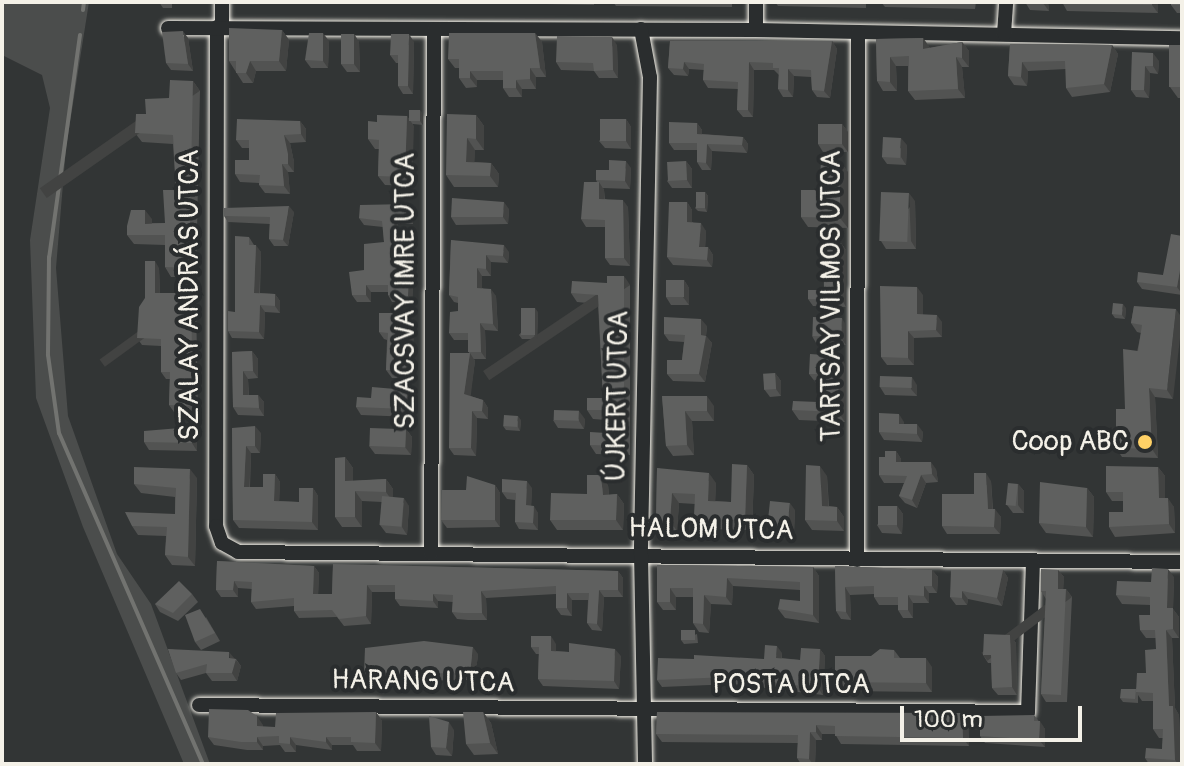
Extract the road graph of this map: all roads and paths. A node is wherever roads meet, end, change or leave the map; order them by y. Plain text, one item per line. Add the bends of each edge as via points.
1 (222, 2) edge
2 (756, 2) edge
3 (1006, 2) edge
4 (220, 27) junction
5 (168, 28) edge
6 (434, 29) junction
7 (641, 29) junction
8 (756, 30) junction
9 (858, 32) junction
10 (1004, 34) junction
11 (1182, 38) edge
12 (238, 552) joint
13 (431, 554) junction
14 (641, 554) junction
15 (857, 560) junction
16 (1182, 562) edge
17 (1033, 563) junction
18 (199, 705) dead end
19 (646, 710) junction
20 (645, 764) edge

1 - 4 street, SZALAY ANDRÁS UTCA
2 - 8 street
3 - 10 street
4 - 5 street
4 - 6 street
4 - 12 street, SZALAY ANDRÁS UTCA via 216,526 222,543
6 - 7 street
6 - 13 street, SZACSVAY IMRE UTCA
7 - 8 street
7 - 14 street, ÚJKERT UTCA via 650,77
8 - 9 street
9 - 10 street
9 - 15 street, TARTSAY VILMOS UTCA
10 - 11 street
12 - 13 street, HALOM UTCA
13 - 14 street, HALOM UTCA
14 - 15 street, HALOM UTCA
14 - 19 street, ÚJKERT UTCA
15 - 17 street, HALOM UTCA
16 - 17 street, HALOM UTCA
17 - 19 street, POSTA UTCA via 1028,712
18 - 19 street, HARANG UTCA
19 - 20 street, ÚJKERT UTCA

